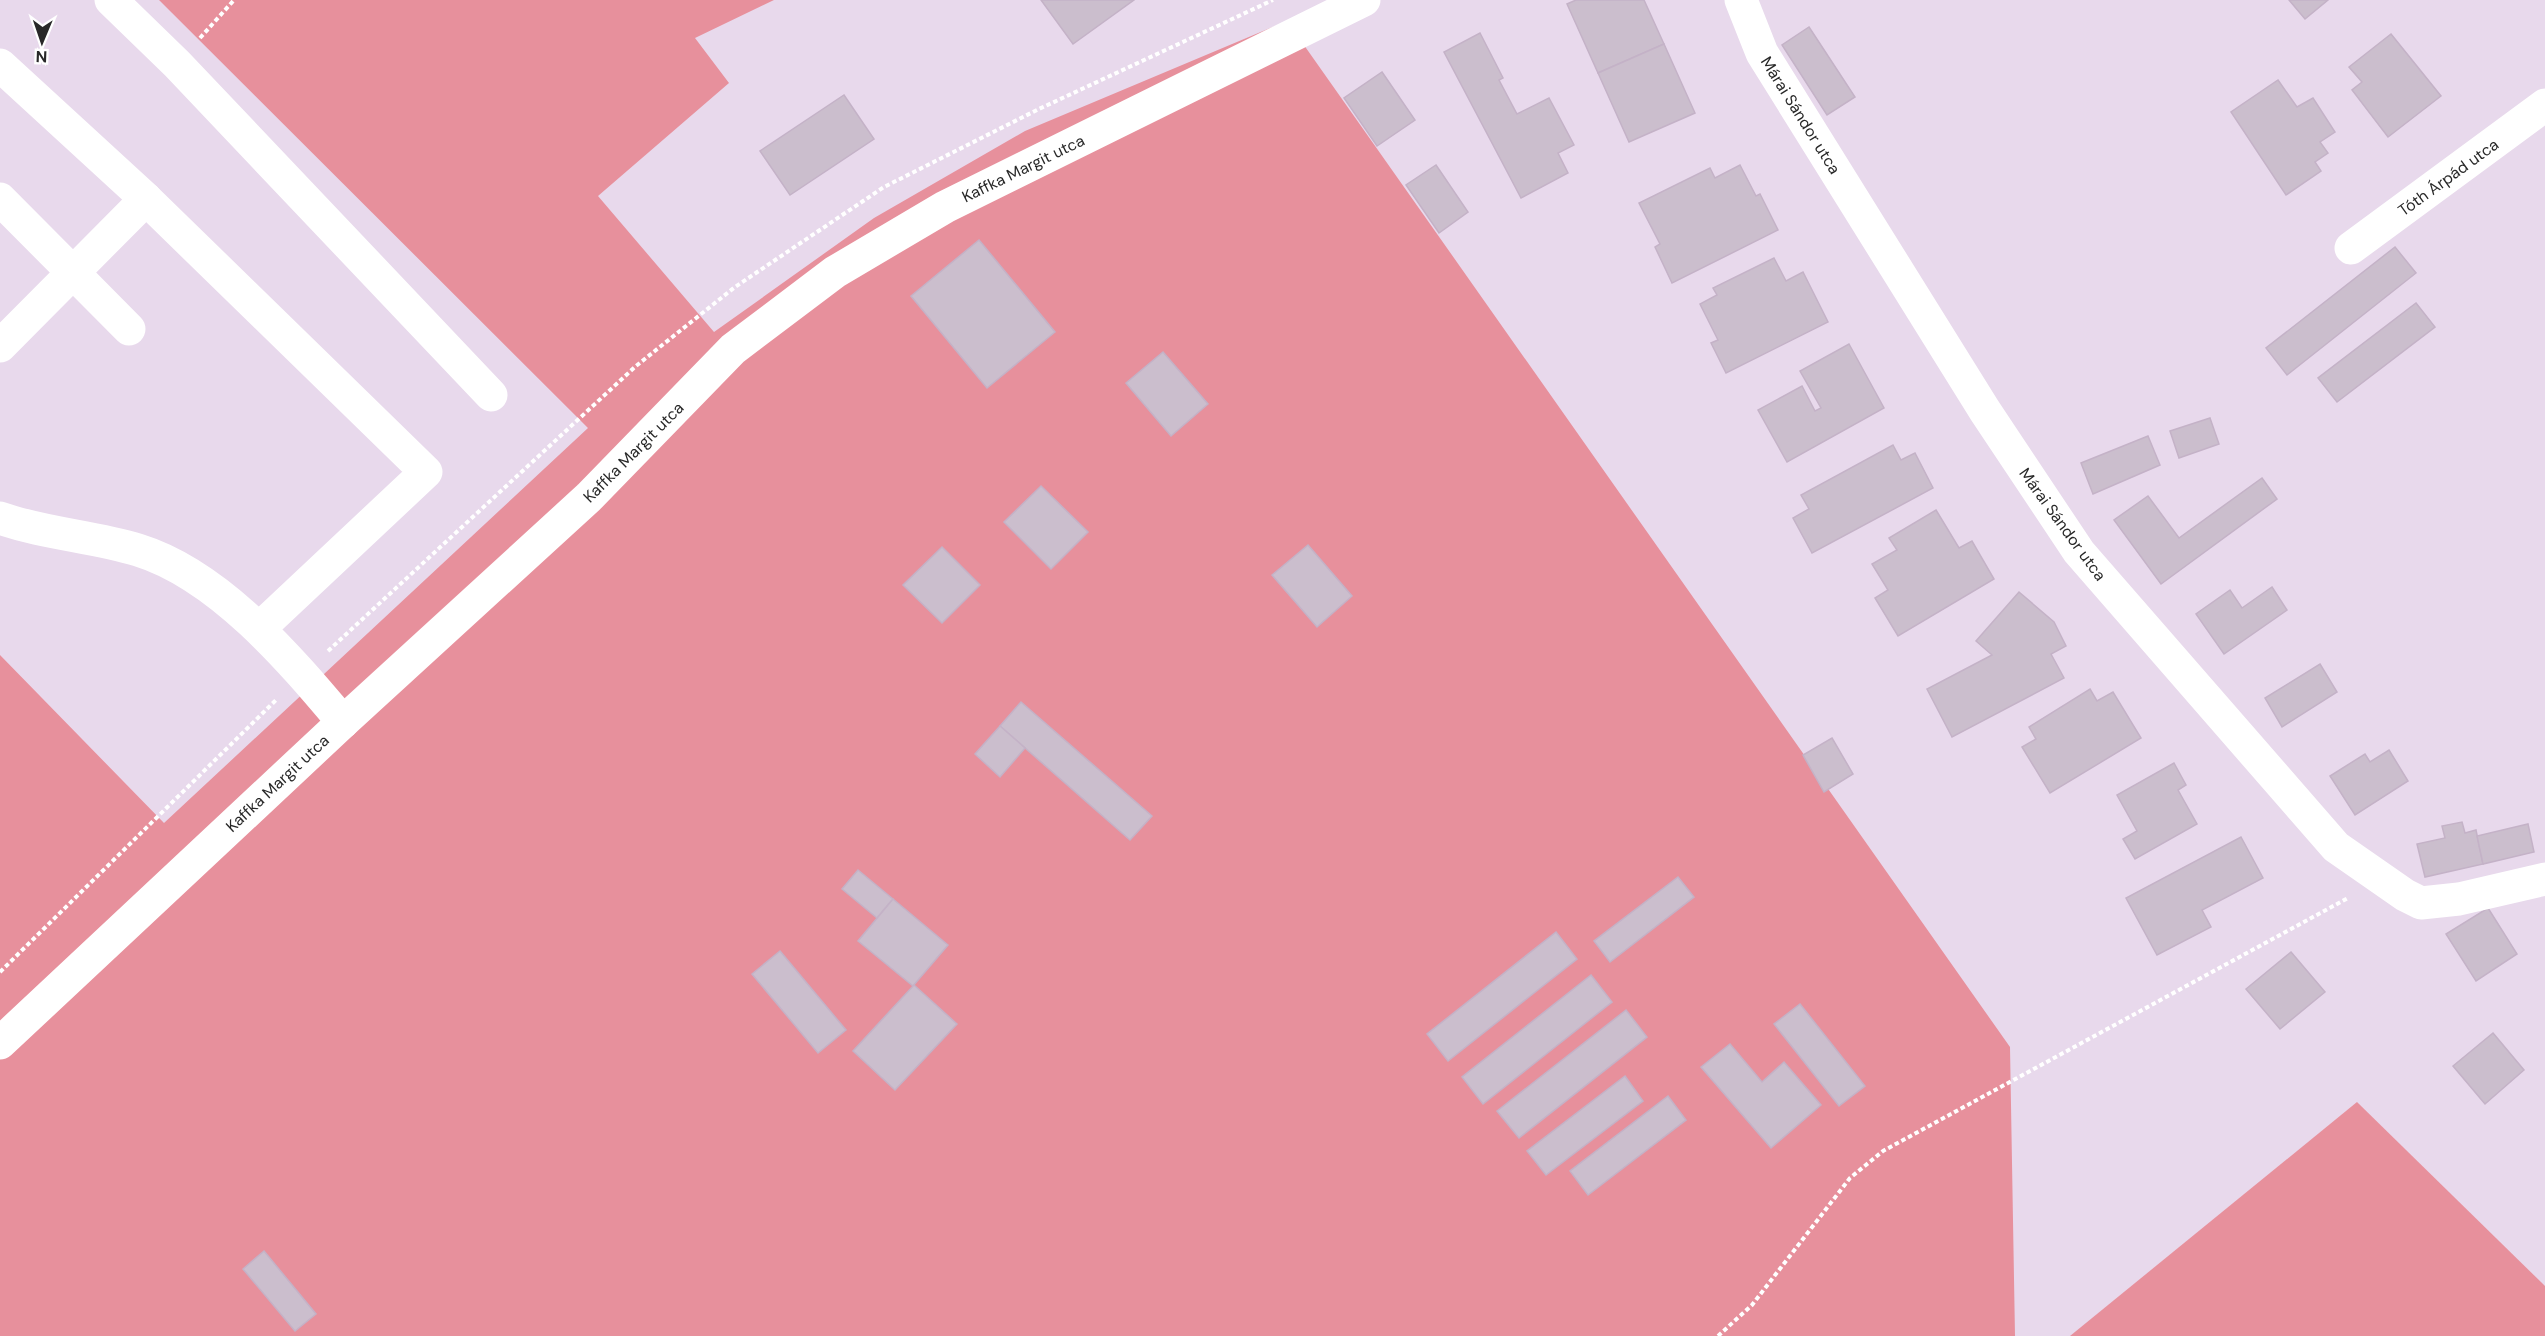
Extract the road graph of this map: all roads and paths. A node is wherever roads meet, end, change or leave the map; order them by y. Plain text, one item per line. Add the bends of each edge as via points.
1 (111, 0) edge
2 (234, 0) edge
3 (1364, 0) edge
4 (1740, 0) edge
5 (177, 64) junction
6 (0, 65) edge
7 (2545, 105) edge
8 (0, 199) edge
9 (146, 199) junction
10 (2351, 248) dead end
11 (74, 272) junction
12 (129, 329) dead end
13 (1, 343) edge
14 (491, 395) dead end
15 (0, 518) edge
16 (260, 628) junction
17 (343, 722) junction
18 (2545, 879) edge
19 (2352, 896) dead end
20 (0, 1043) edge
21 (1718, 1336) edge

1 - 5 street
2 - 5 path
3 - 17 street, Kaffka Margit utca via 945,207 835,272 734,349 589,497
4 - 18 street, Márai Sándor utca via 1762,53 1985,411 2079,552 2336,848 2421,903 2459,899
5 - 14 street
6 - 9 street
7 - 10 street, Tóth Árpád utca
8 - 11 street
9 - 11 street
9 - 16 street via 426,472
11 - 12 street
11 - 13 street
15 - 16 street via 30,529 138,550 186,571
16 - 17 street
17 - 20 street, Kaffka Margit utca
19 - 21 path via 1883,1151 1851,1178 1752,1305

